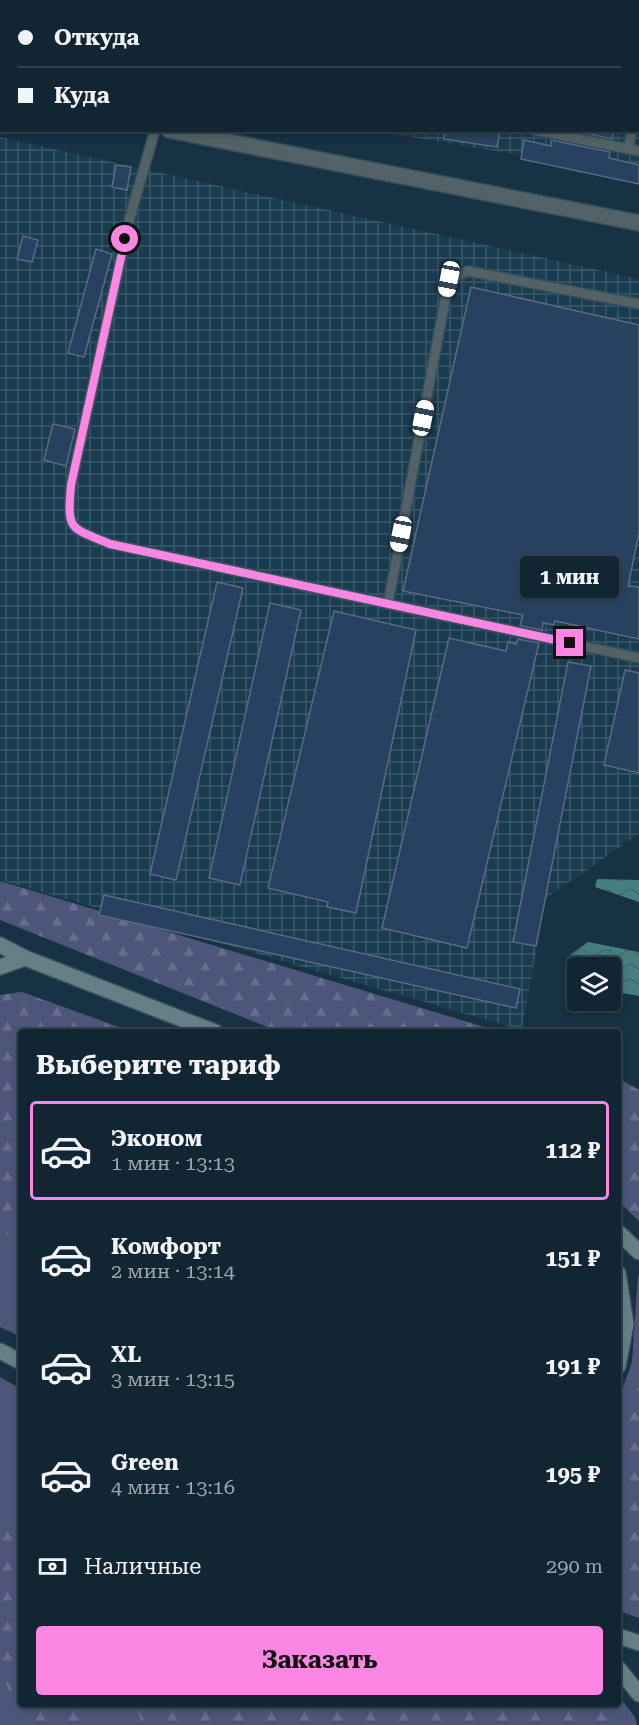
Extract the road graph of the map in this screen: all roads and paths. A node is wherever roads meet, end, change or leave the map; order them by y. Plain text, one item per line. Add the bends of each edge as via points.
1 (154, 132) edge
2 (179, 132) edge
3 (632, 132) edge
4 (565, 133) edge
5 (628, 149) junction
6 (639, 151) edge
7 (639, 223) edge
8 (639, 304) edge
9 (388, 604) junction
10 (639, 658) edge
11 (0, 945) edge
12 (25, 958) junction
13 (0, 967) edge
14 (207, 1029) edge
15 (621, 1235) edge
16 (639, 1252) edge
17 (621, 1292) edge
18 (0, 1350) edge
19 (621, 1350) edge
20 (18, 1360) edge
21 (621, 1637) edge
22 (639, 1643) edge
23 (621, 1672) edge
24 (639, 1694) edge

1 - 9 lane via 128,228 71,485 69,518 76,530 110,544
2 - 7 street
3 - 5 lane
4 - 5 lane
5 - 6 lane
8 - 9 lane via 468,271 449,279
9 - 10 lane
11 - 12 street
12 - 13 street
12 - 14 street
15 - 16 street
17 - 19 street via 626,1324
18 - 20 street
21 - 22 street
23 - 24 street

